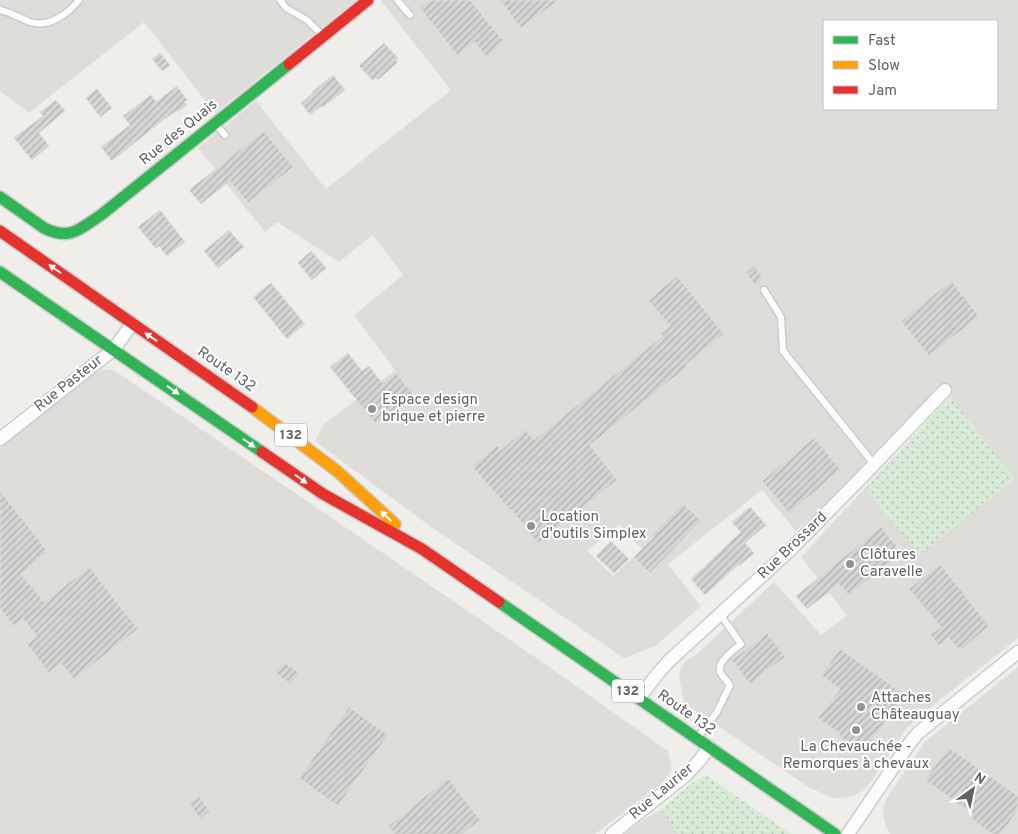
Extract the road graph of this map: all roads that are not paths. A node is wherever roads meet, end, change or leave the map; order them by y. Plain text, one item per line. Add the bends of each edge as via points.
1 (79, 0) edge
2 (280, 0) edge
3 (397, 0) edge
4 (364, 1) edge
5 (0, 10) edge
6 (410, 16) dead end
7 (323, 36) junction
8 (215, 123) junction
9 (225, 135) dead end
10 (0, 197) edge
11 (0, 232) edge
12 (0, 272) edge
13 (764, 290) dead end
14 (132, 324) junction
15 (114, 350) junction
16 (945, 390) dead end
17 (0, 438) edge
18 (288, 452) junction
19 (874, 464) junction
20 (422, 549) junction
21 (720, 614) junction
22 (1018, 652) edge
23 (639, 698) junction
24 (697, 739) junction
25 (709, 747) junction
26 (612, 834) edge
27 (835, 834) edge
28 (848, 834) edge

1 - 5 lane via 56,20 43,23
2 - 7 lane
3 - 6 lane
4 - 7 main road, Rue des Quais
7 - 8 main road, Rue des Quais
8 - 9 lane
8 - 10 main road, Rue des Quais via 78,231 68,234 52,232
14 -> 11 main road, Route 132 / 132
12 - 15 main road, Route 132 / 132
13 - 19 lane via 781,317 783,351
14 - 15 street, Rue Pasteur
18 -> 14 main road, Route 132 / 132 via 200,370
15 - 17 street, Rue Pasteur
15 -> 18 main road, Route 132 / 132
16 - 19 street, Rue Brossard
20 -> 18 main road, Route 132 / 132 via 344,477
18 -> 20 main road, Route 132 / 132 via 323,494
19 - 21 street, Rue Brossard via 788,552
20 - 23 main road, Route 132 / 132
21 - 23 street, Rue Brossard via 669,661
21 - 24 lane via 741,644 724,658 720,666 720,672 730,685
22 - 28 street via 918,733
23 - 24 main road, Route 132 / 132
24 - 25 main road, Route 132 / 132
25 - 26 street, Rue Laurier via 686,775
25 - 27 main road, Route 132 / 132

